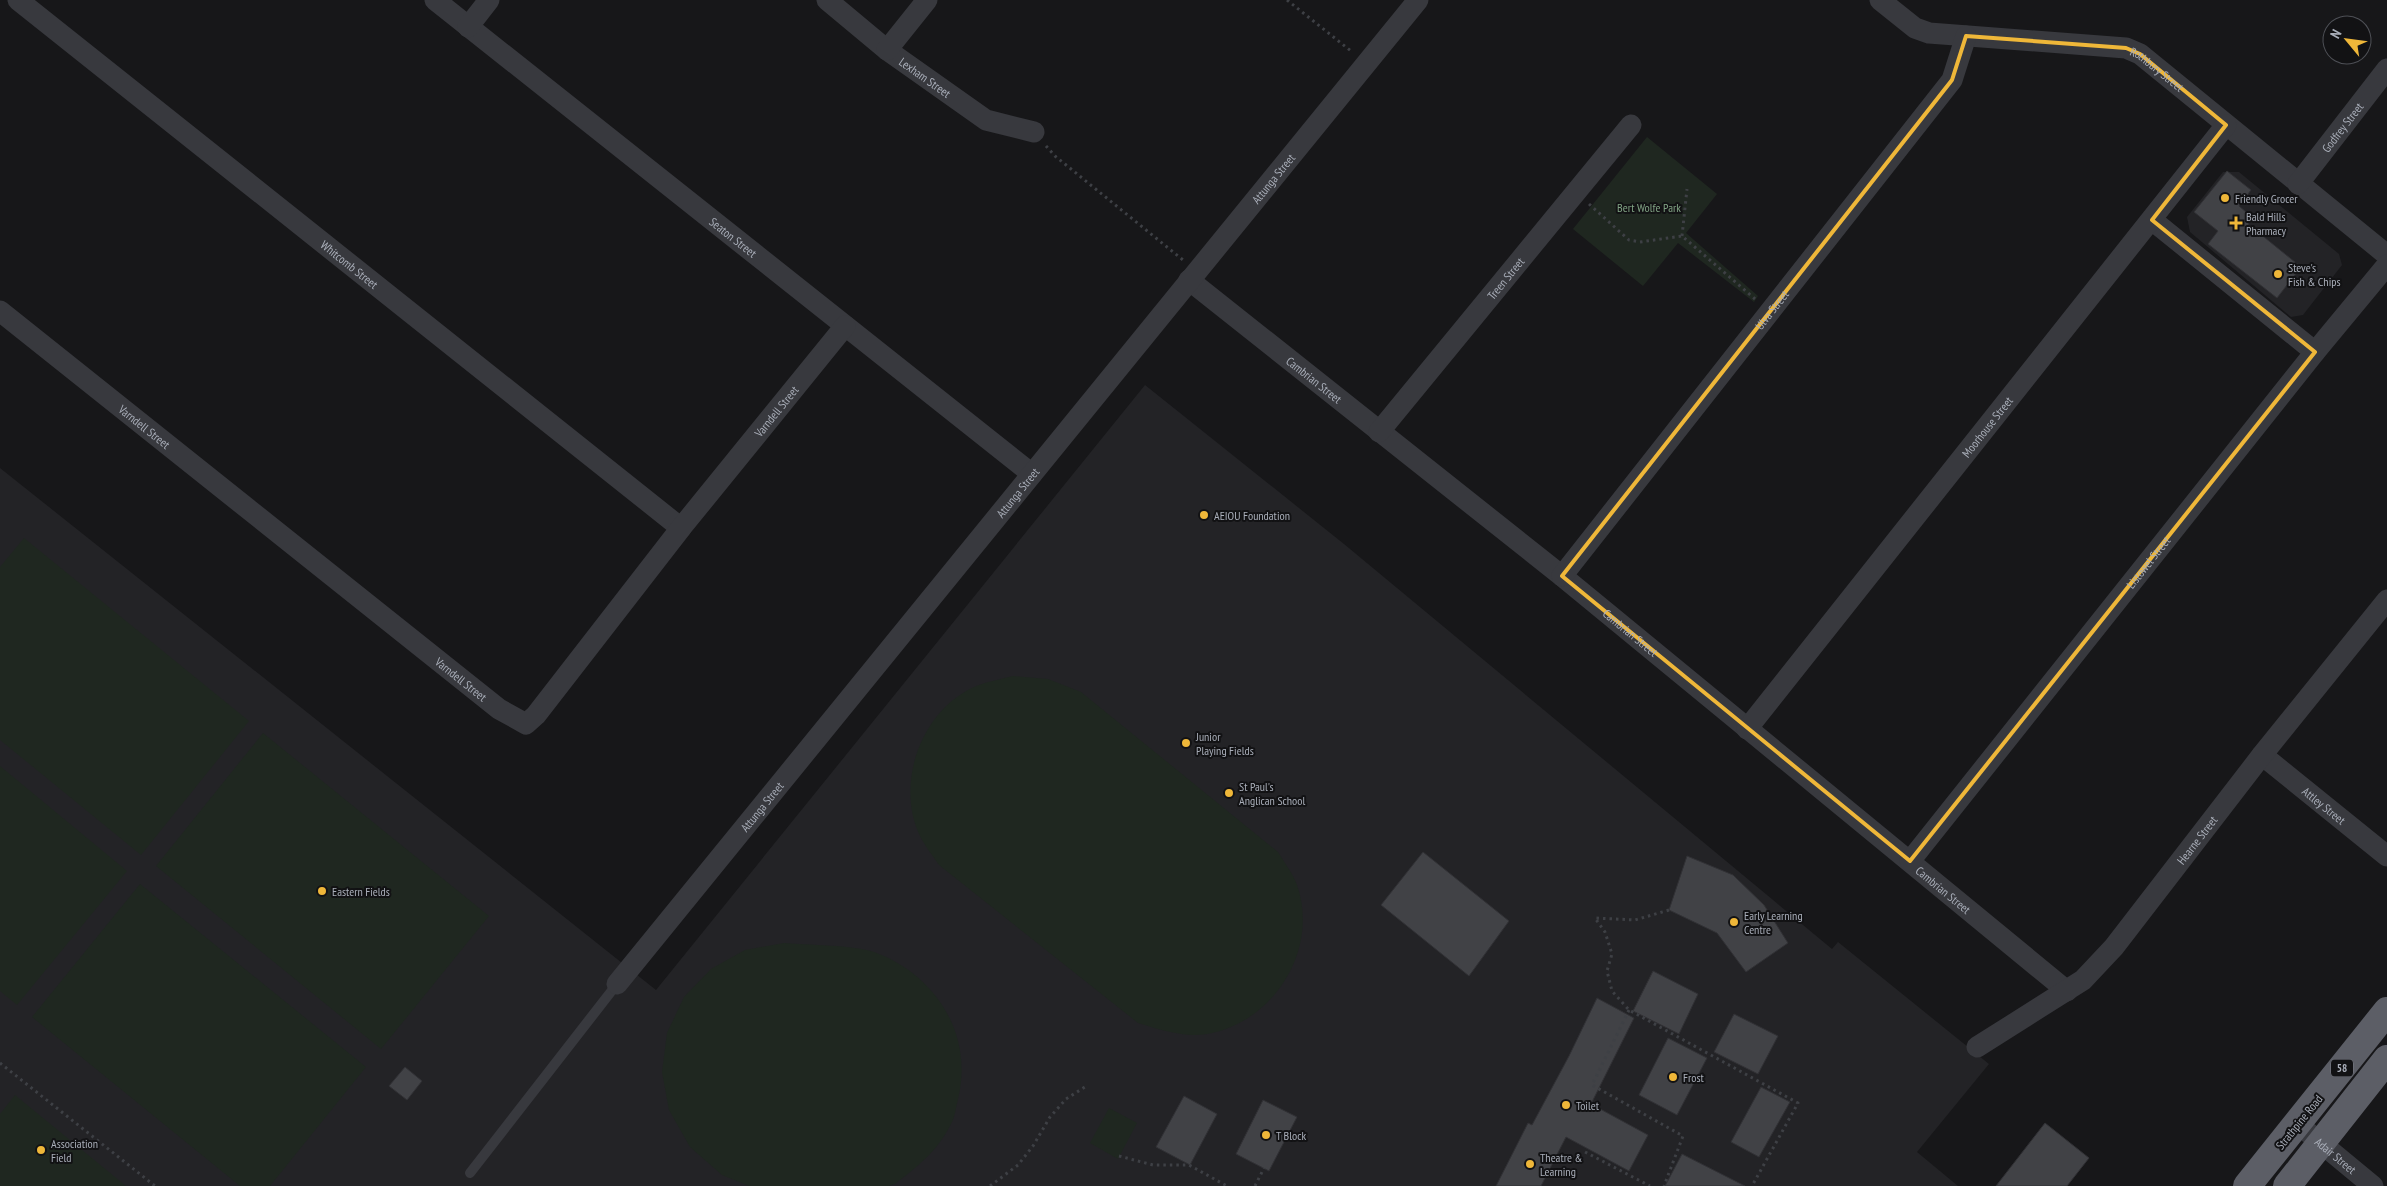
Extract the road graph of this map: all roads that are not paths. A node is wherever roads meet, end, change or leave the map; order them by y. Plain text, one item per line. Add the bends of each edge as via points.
1 (18, 0) edge
2 (434, 0) edge
3 (489, 0) edge
4 (827, 0) edge
5 (927, 0) edge
6 (1418, 0) edge
7 (1880, 0) edge
8 (468, 27) junction
9 (1966, 36) junction
10 (887, 50) junction
11 (2387, 69) edge
12 (1631, 125) dead end
13 (2226, 125) junction
14 (1034, 132) road end
15 (2298, 184) junction
16 (2152, 220) junction
17 (2387, 255) edge
18 (2387, 265) edge
19 (1188, 272) junction
20 (0, 312) edge
21 (845, 326) junction
22 (2315, 352) junction
23 (1379, 432) junction
24 (1032, 474) junction
25 (681, 528) junction
26 (1562, 576) junction
27 (2387, 600) edge
28 (1747, 728) junction
29 (2262, 755) junction
30 (2387, 856) edge
31 (1910, 861) junction
32 (617, 984) joint
33 (2067, 991) junction
34 (2387, 1011) edge
35 (1977, 1047) dead end
36 (2387, 1059) edge
37 (2298, 1124) junction
38 (2321, 1143) junction
39 (470, 1173) dead end
40 (2247, 1186) edge
41 (2286, 1186) edge
42 (2373, 1186) edge

1 - 25 street, Whitcomb Street
2 - 8 street, Seaton Street
3 - 8 street
4 - 10 street, Lexham Street
5 - 10 street
6 - 19 street, Attunga Street
7 - 9 street, Rothbury Street via 1915,28 1929,33
8 - 21 street, Seaton Street
9 - 13 street, Rothbury Street via 2126,48 2140,54
9 - 26 street, Ulva Street via 1952,80
10 - 14 street, Lexham Street via 986,120
11 - 15 street, Godfrey Street
12 - 23 street, Treen Street
13 - 15 street, Rothbury Street
13 - 16 street, Moorhouse Street
15 - 17 street, Rothbury Street
16 - 22 street
16 - 28 street, Moorhouse Street
18 - 22 street, Listowel Street
19 - 23 street, Cambrian Street
19 - 24 street, Attunga Street
20 - 25 street, Varndell Street via 499,709 526,724
21 - 24 street, Seaton Street
21 - 25 street, Varndell Street
22 - 31 street, Listowel Street
23 - 26 street, Cambrian Street
24 - 32 street, Attunga Street
26 - 28 street, Cambrian Street
27 - 29 street, Hearne Street
28 - 31 street, Cambrian Street
29 - 30 street, Attley Street
29 - 33 street, Hearne Street via 2114,947 2083,980
31 - 33 street, Cambrian Street
32 - 39 lane
33 - 35 street, Hearne Street
34 - 37 highway, Strathpine Road / 58
36 - 38 highway, 58
37 - 38 street, Adair Street
37 - 40 highway, Strathpine Road / 58
38 - 41 highway, 58
38 - 42 street, Adair Street

